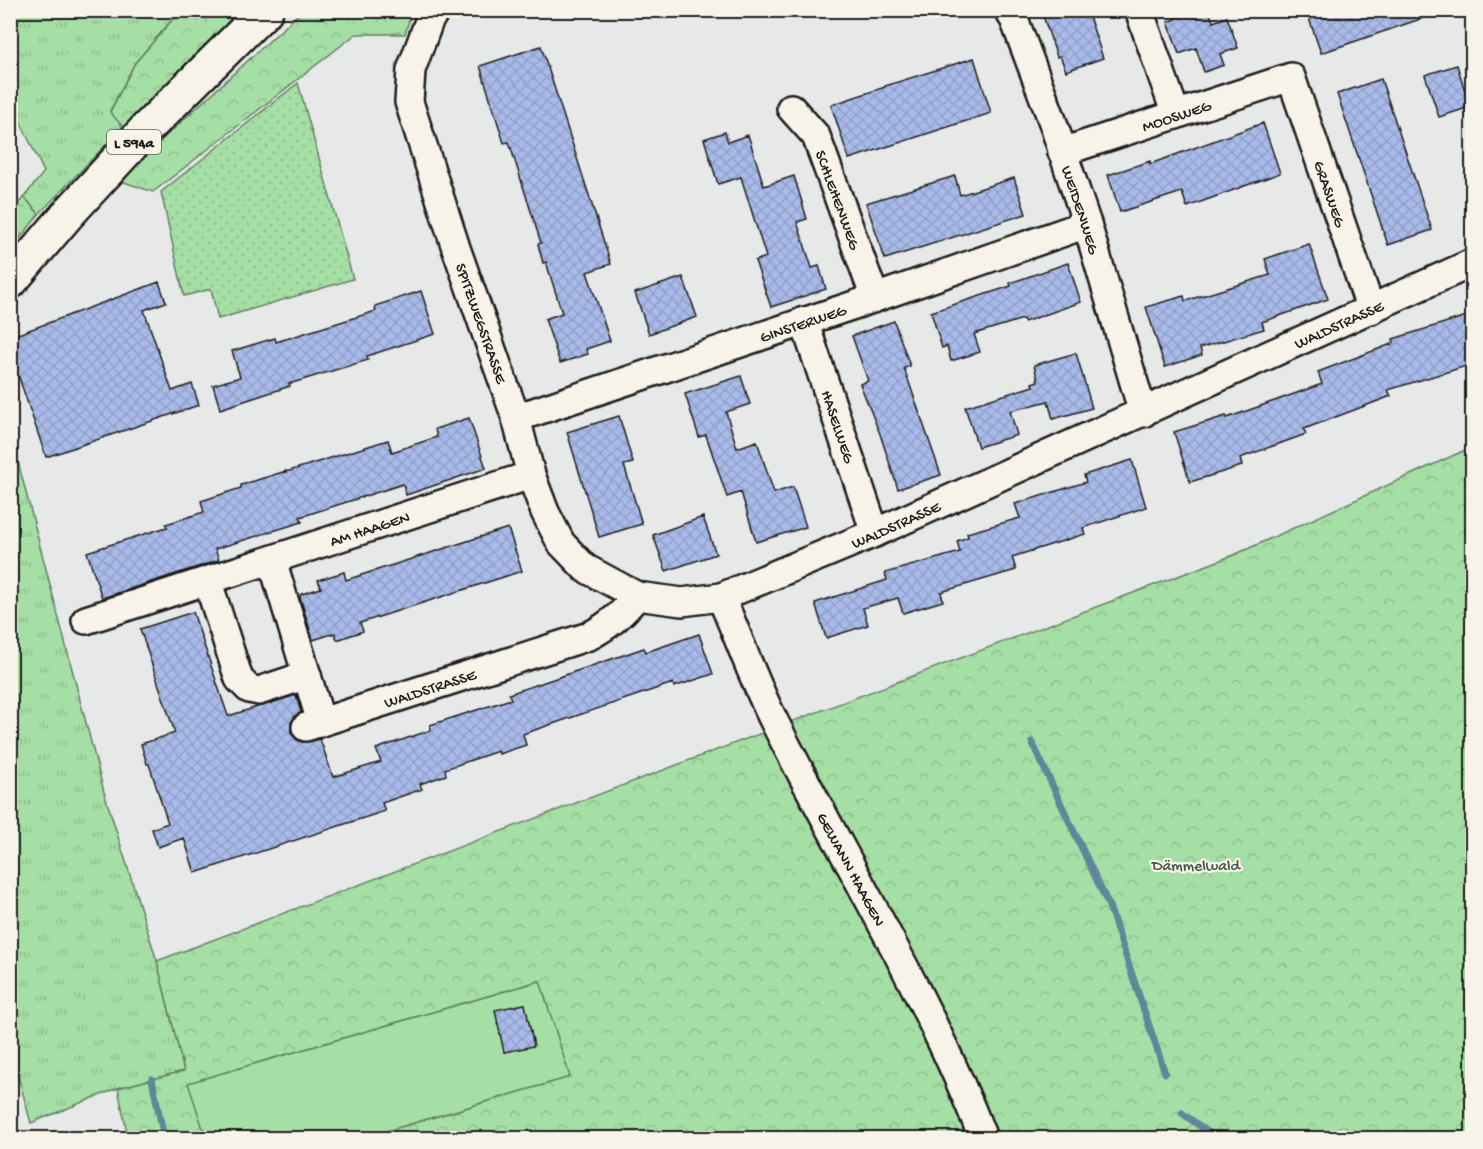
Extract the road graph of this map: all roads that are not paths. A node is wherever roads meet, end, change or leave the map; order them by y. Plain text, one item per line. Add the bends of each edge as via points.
1 (267, 10) edge
2 (436, 10) edge
3 (1008, 10) edge
4 (1139, 10) edge
5 (1291, 77) joint
6 (792, 108) dead end
7 (1176, 116) junction
8 (1062, 152) junction
9 (1087, 224) junction
10 (1473, 263) edge
11 (10, 282) edge
12 (875, 298) junction
13 (1371, 310) junction
14 (804, 321) junction
15 (1143, 413) junction
16 (516, 418) junction
17 (531, 475) junction
18 (875, 533) junction
19 (272, 560) junction
20 (208, 582) junction
21 (638, 596) junction
22 (721, 597) junction
23 (86, 620) dead end
24 (307, 675) junction
25 (983, 1138) edge

1 - 11 main road, L 594a via 148,127
2 - 16 street, SPITZWEGSTRASSE via 411,70 409,102
3 - 8 street, WEIDENWEG
4 - 7 street
5 - 7 street, MOOSWEG
5 - 13 street, GRASWEG
6 - 12 street, SCHLEHENWEG via 816,136
7 - 8 street, MOOSWEG
8 - 9 street, WEIDENWEG
9 - 12 street, GINSTERWEG
9 - 15 street, WEIDENWEG
10 - 13 street, WALDSTRASSE
12 - 14 street, GINSTERWEG
13 - 15 street, WALDSTRASSE
14 - 16 street, GINSTERWEG
14 - 18 street, HASELWEG
15 - 18 street, WALDSTRASSE
16 - 17 street, SPITZWEGSTRASSE
17 - 19 street, AM HAAGEN
17 - 21 street, SPITZWEGSTRASSE via 561,543 585,568
18 - 22 street, WALDSTRASSE
19 - 20 street, AM HAAGEN
19 - 24 street
20 - 23 street, AM HAAGEN
20 - 24 street via 239,679 249,689 259,691
21 - 22 street, WALDSTRASSE via 682,602
21 - 24 street, WALDSTRASSE via 621,615 589,636 314,725
22 - 25 street, GEWANN HAAGEN via 773,720 959,1078

